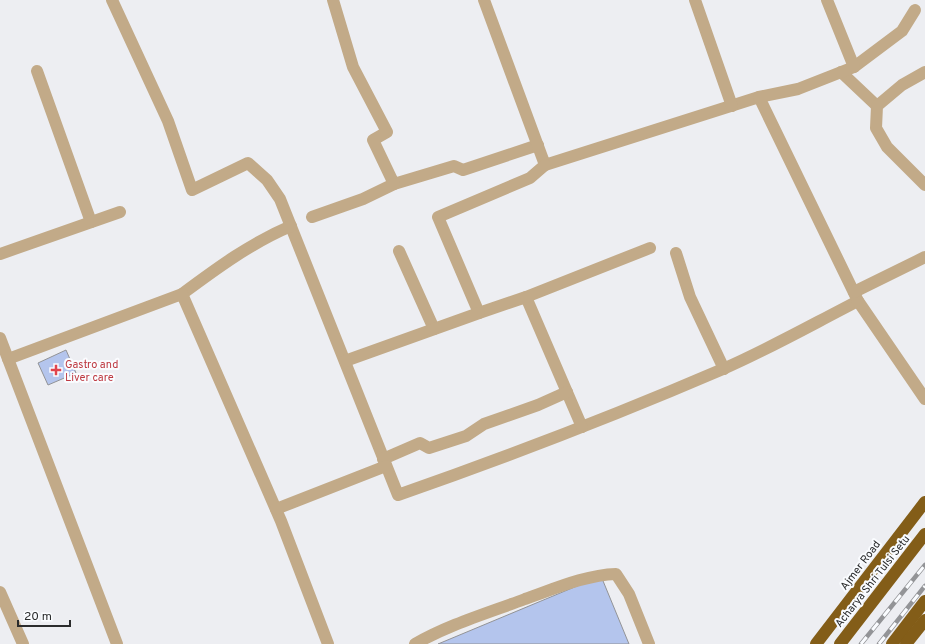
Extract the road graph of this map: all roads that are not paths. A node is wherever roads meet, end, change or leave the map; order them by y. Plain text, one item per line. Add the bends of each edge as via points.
1 (112, 0) edge
2 (333, 0) edge
3 (484, 0) edge
4 (695, 0) edge
5 (827, 0) edge
6 (915, 10) dead end
7 (854, 67) junction
8 (37, 71) dead end
9 (841, 72) junction
10 (925, 72) edge
11 (759, 97) junction
12 (732, 106) junction
13 (876, 106) junction
14 (538, 146) junction
15 (545, 166) junction
16 (394, 184) junction
17 (925, 185) edge
18 (120, 212) dead end
19 (312, 217) dead end
20 (91, 222) junction
21 (291, 226) junction
22 (650, 248) dead end
23 (399, 251) dead end
24 (676, 253) dead end
25 (0, 254) edge
26 (925, 257) edge
27 (182, 294) junction
28 (526, 297) junction
29 (856, 297) junction
30 (479, 313) junction
31 (434, 329) junction
32 (1, 344) edge
33 (8, 359) junction
34 (345, 362) junction
35 (724, 369) junction
36 (567, 392) junction
37 (925, 399) edge
38 (582, 427) junction
39 (385, 463) junction
40 (925, 502) edge
41 (276, 509) junction
42 (925, 534) edge
43 (0, 592) edge
44 (925, 601) edge
45 (925, 620) edge
46 (821, 642) edge
47 (22, 644) edge
48 (117, 644) edge
49 (328, 644) edge
50 (415, 644) edge
51 (649, 644) edge
52 (840, 644) edge
53 (892, 644) edge
54 (906, 644) edge

1 - 21 street via 168,121 192,190 248,163 267,180 280,199
2 - 16 street via 353,67 387,132 373,140
3 - 14 street
4 - 12 street
5 - 7 street
6 - 7 street via 902,31
7 - 9 street
8 - 20 street
9 - 11 street via 798,89
9 - 13 street
10 - 13 street via 902,85
11 - 12 street
11 - 29 street
12 - 15 street
13 - 17 street via 876,128 887,147
14 - 15 street
14 - 16 street via 463,170 454,166
15 - 30 street via 530,178 438,216
16 - 19 street via 363,199
18 - 20 street
20 - 25 street
21 - 27 street via 254,244
21 - 34 street
22 - 28 street
23 - 31 street
24 - 35 street via 690,297
26 - 29 street
27 - 33 street
27 - 41 street
28 - 30 street
28 - 36 street
29 - 35 street
29 - 37 street
30 - 31 street
31 - 34 street
32 - 33 street
33 - 48 street
34 - 39 street
35 - 38 street
36 - 38 street
36 - 39 street via 484,424 466,436 429,448 420,443
38 - 39 street via 398,495
39 - 41 street
40 - 46 highway, Ajmer Road
41 - 49 street
42 - 52 highway, Acharya Shri Tulsi Setu
43 - 47 street
44 - 53 highway
45 - 54 highway
50 - 51 street via 441,629 551,590 600,575 616,574 629,594

